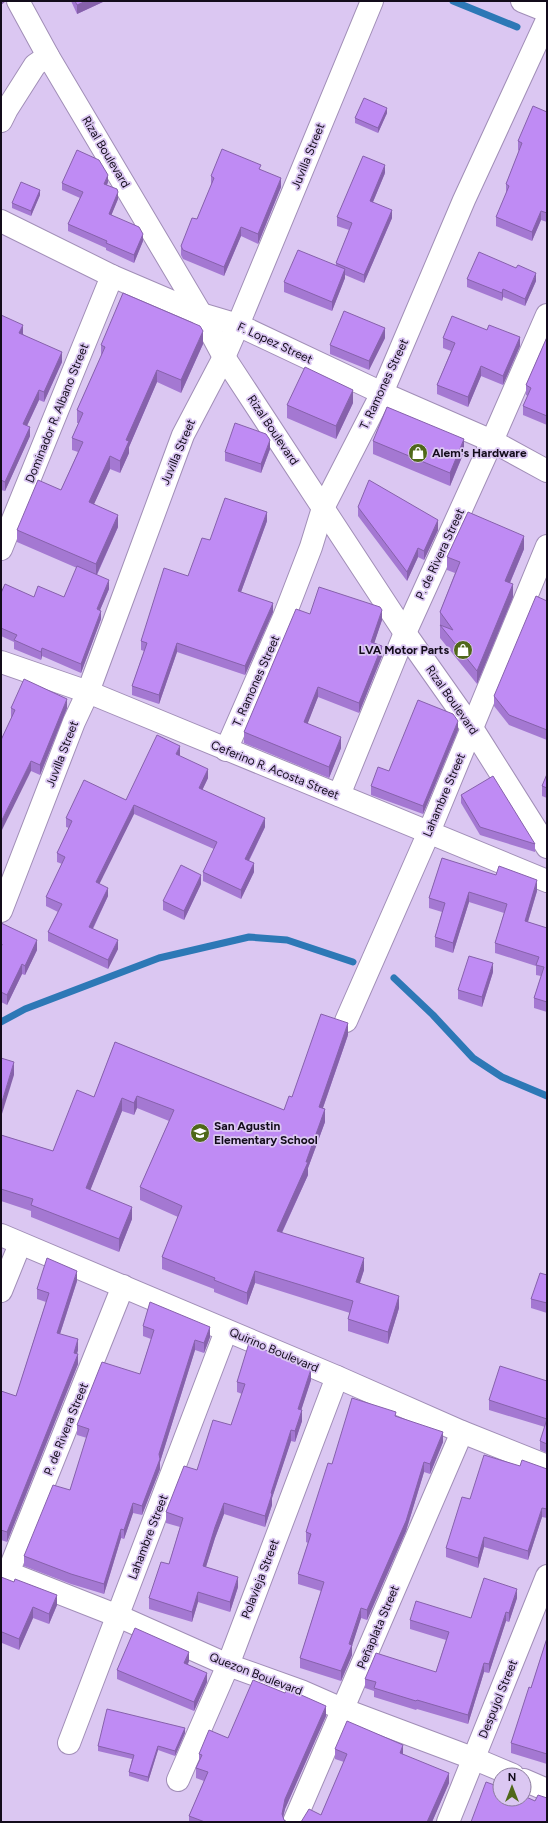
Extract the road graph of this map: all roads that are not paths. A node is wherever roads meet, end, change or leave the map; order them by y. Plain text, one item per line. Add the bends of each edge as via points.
1 (18, 1) edge
2 (372, 1) edge
3 (522, 1) edge
4 (547, 11) edge
5 (547, 20) edge
6 (48, 56) junction
7 (1, 120) edge
8 (1, 221) edge
9 (112, 276) junction
10 (201, 314) junction
11 (547, 315) edge
12 (238, 325) junction
13 (224, 357) junction
14 (382, 393) junction
15 (492, 441) junction
16 (547, 471) edge
17 (323, 508) junction
18 (547, 546) edge
19 (1, 549) edge
20 (405, 632) junction
21 (1, 662) edge
22 (88, 692) junction
23 (472, 728) junction
24 (226, 750) junction
25 (338, 795) junction
26 (429, 832) junction
27 (547, 847) edge
28 (547, 881) edge
29 (1, 911) edge
30 (346, 1021) edge
31 (11, 1240) edge
32 (124, 1286) junction
33 (1, 1291) edge
34 (226, 1331) junction
35 (337, 1376) junction
36 (462, 1432) junction
37 (547, 1466) edge
38 (4, 1571) edge
39 (547, 1576) edge
40 (118, 1616) junction
41 (228, 1665) junction
42 (342, 1709) junction
43 (69, 1743) dead end
44 (475, 1759) junction
45 (494, 1767) edge
46 (178, 1780) dead end
47 (532, 1783) edge
48 (547, 1790) edge
49 (294, 1822) edge
50 (448, 1822) edge

1 - 6 main road, Rizal Boulevard
2 - 12 main road, Juvilla Street
3 - 4 main road
5 - 14 main road, T. Ramones Street via 464,200
6 - 7 main road via 35,65
6 - 10 main road, Rizal Boulevard
8 - 9 main road, F. Lopez Street
9 - 10 main road, F. Lopez Street
9 - 19 main road, Dominador R. Albano Street
10 - 12 main road, F. Lopez Street
10 - 13 main road, Rizal Boulevard
11 - 15 main road, P. de Rivera Street
12 - 13 main road, Juvilla Street
12 - 14 main road, F. Lopez Street
13 - 17 main road, Rizal Boulevard
13 - 22 main road, Juvilla Street via 183,435
14 - 15 main road, F. Lopez Street
14 - 17 main road, T. Ramones Street
15 - 16 main road, F. Lopez Street
15 - 20 main road, P. de Rivera Street
17 - 20 main road, Rizal Boulevard
17 - 24 main road, T. Ramones Street via 284,617
18 - 23 main road, Lahambre Street
20 - 23 main road, Rizal Boulevard
20 - 25 main road, P. de Rivera Street
21 - 22 main road, Ceferino R. Acosta Street
22 - 24 main road, Ceferino R. Acosta Street
22 - 29 main road, Juvilla Street
23 - 26 main road, Lahambre Street
23 - 27 main road, Rizal Boulevard
24 - 25 main road, Ceferino R. Acosta Street
25 - 26 main road, Ceferino R. Acosta Street
26 - 28 main road, Ceferino R. Acosta Street
26 - 30 main road, Lahambre Street
31 - 32 main road, Quirino Boulevard
31 - 33 main road
32 - 34 main road, Quirino Boulevard
32 - 38 main road, P. de Rivera Street
34 - 35 main road, Quirino Boulevard
34 - 40 main road, Lahambre Street
35 - 36 main road, Quirino Boulevard
35 - 41 main road, Polavieja Street
36 - 37 main road, Quirino Boulevard
36 - 42 main road, Peñaplata Street
38 - 40 main road, Quezon Boulevard
39 - 44 main road, Despujol Street
40 - 41 main road, Quezon Boulevard
40 - 43 main road, Lahambre Street
41 - 42 main road, Quezon Boulevard via 301,1691
41 - 46 main road, Polavieja Street
42 - 44 main road, Quezon Boulevard
42 - 49 main road, Peñaplata Street
44 - 45 main road, Quezon Boulevard
44 - 50 main road, Despujol Street
47 - 48 main road

